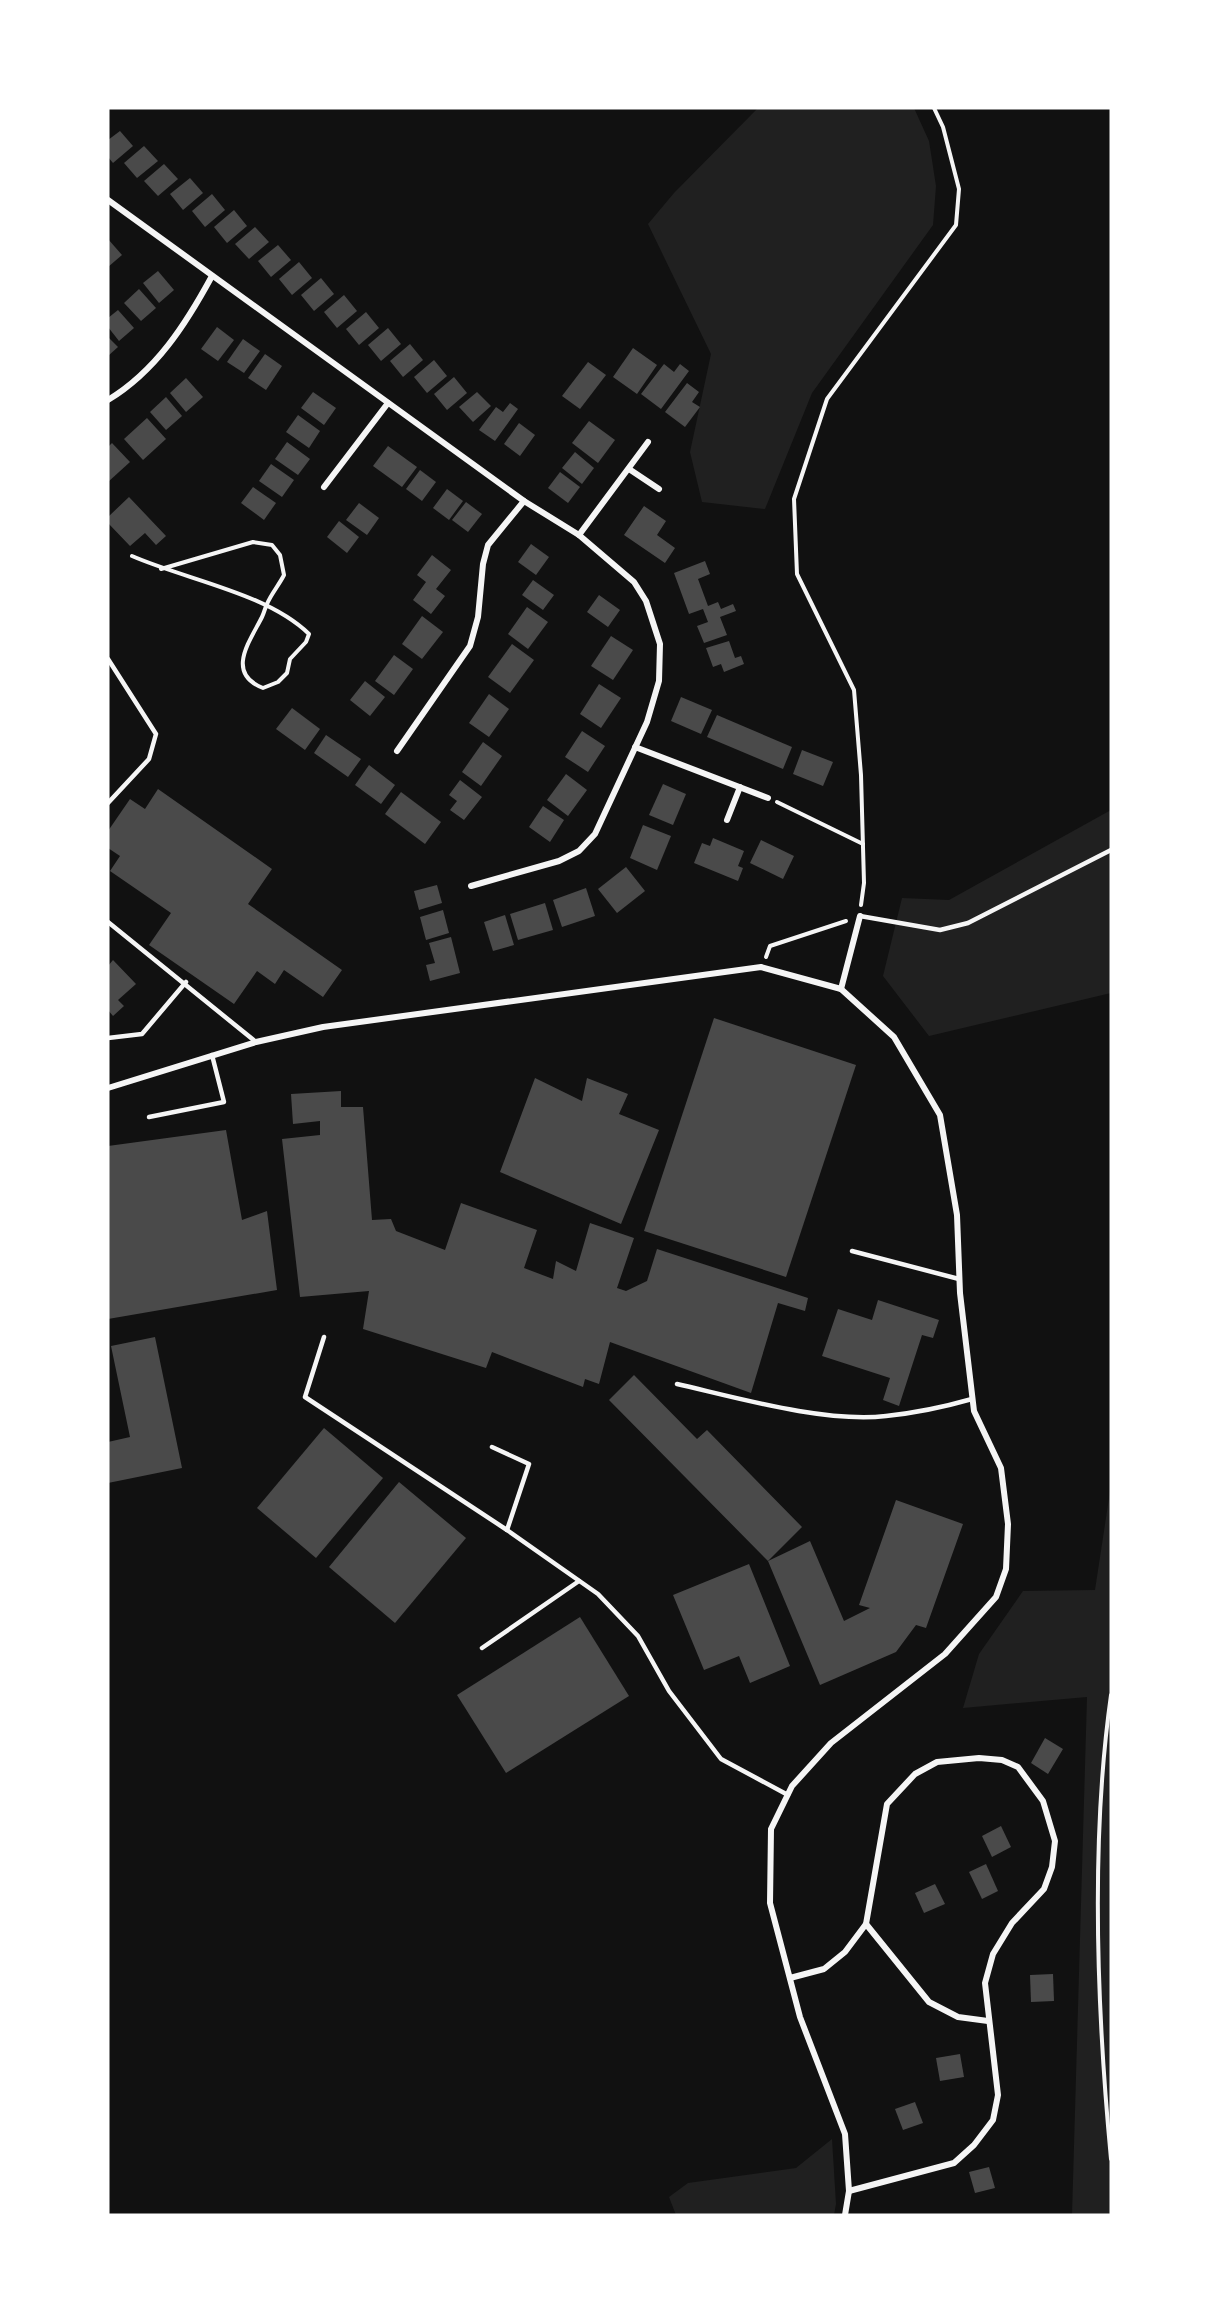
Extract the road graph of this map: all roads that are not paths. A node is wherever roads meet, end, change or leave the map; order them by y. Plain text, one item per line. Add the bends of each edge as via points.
1 (108, 200) edge
2 (212, 276) junction
3 (108, 400) edge
4 (388, 402) junction
5 (648, 442) dead end
6 (629, 469) junction
7 (324, 487) dead end
8 (659, 489) dead end
9 (524, 501) junction
10 (579, 535) junction
11 (108, 659) edge
12 (635, 747) junction
13 (397, 751) dead end
14 (741, 787) junction
15 (768, 798) road end
16 (108, 803) edge
17 (727, 820) dead end
18 (1111, 850) edge
19 (471, 886) dead end
20 (860, 916) joint
21 (108, 922) edge
22 (186, 982) junction
23 (841, 989) junction
24 (108, 1038) edge
25 (256, 1042) junction
26 (212, 1055) junction
27 (108, 1088) edge
28 (149, 1117) dead end
29 (852, 1251) dead end
30 (959, 1279) junction
31 (324, 1337) dead end
32 (677, 1384) dead end
33 (972, 1399) junction
34 (492, 1448) dead end
35 (507, 1530) junction
36 (579, 1581) junction
37 (482, 1648) dead end
38 (788, 1795) junction
39 (866, 1924) junction
40 (790, 1978) junction
41 (988, 2021) junction
42 (849, 2191) junction
43 (845, 2215) edge

1 - 2 street
2 - 3 street via 188,320 156,361
2 - 4 street
4 - 7 street
4 - 9 street
5 - 6 street
6 - 8 street
6 - 10 street
9 - 10 street
9 - 13 street via 488,546 470,646
10 - 12 street via 634,582 646,601 660,644 660,681
11 - 16 lane via 156,734 148,759
12 - 14 street
12 - 19 street via 595,834 579,851 559,861
14 - 15 street
14 - 17 street
18 - 20 lane via 968,923 940,930
20 - 23 street
21 - 22 lane
22 - 24 lane via 142,1034
22 - 25 lane
23 - 25 street via 761,967 323,1027
23 - 30 street via 894,1037 940,1115 957,1215
25 - 26 street
26 - 27 street
26 - 28 lane via 224,1102
29 - 30 lane
30 - 33 street
31 - 35 lane via 305,1396
32 - 33 lane via 764,1404 853,1416 885,1417
33 - 38 street via 974,1412 1001,1468 1008,1524 1006,1569 996,1597 945,1654 831,1743
34 - 35 lane via 529,1464
35 - 36 lane
36 - 37 lane
36 - 38 lane via 598,1594 638,1636 669,1691 721,1759
38 - 40 street via 771,1829 770,1903
39 - 40 street via 845,1952 824,1969
39 - 41 street via 929,2002 958,2018
39 - 41 street via 887,1804 915,1774 937,1762 978,1758 1002,1760 1018,1767 1043,1802 1055,1841 1044,1889 1012,1923 993,1954 985,1983
40 - 42 street via 800,2017 845,2134
41 - 42 street via 998,2095 993,2120 974,2145 954,2163
42 - 43 street

